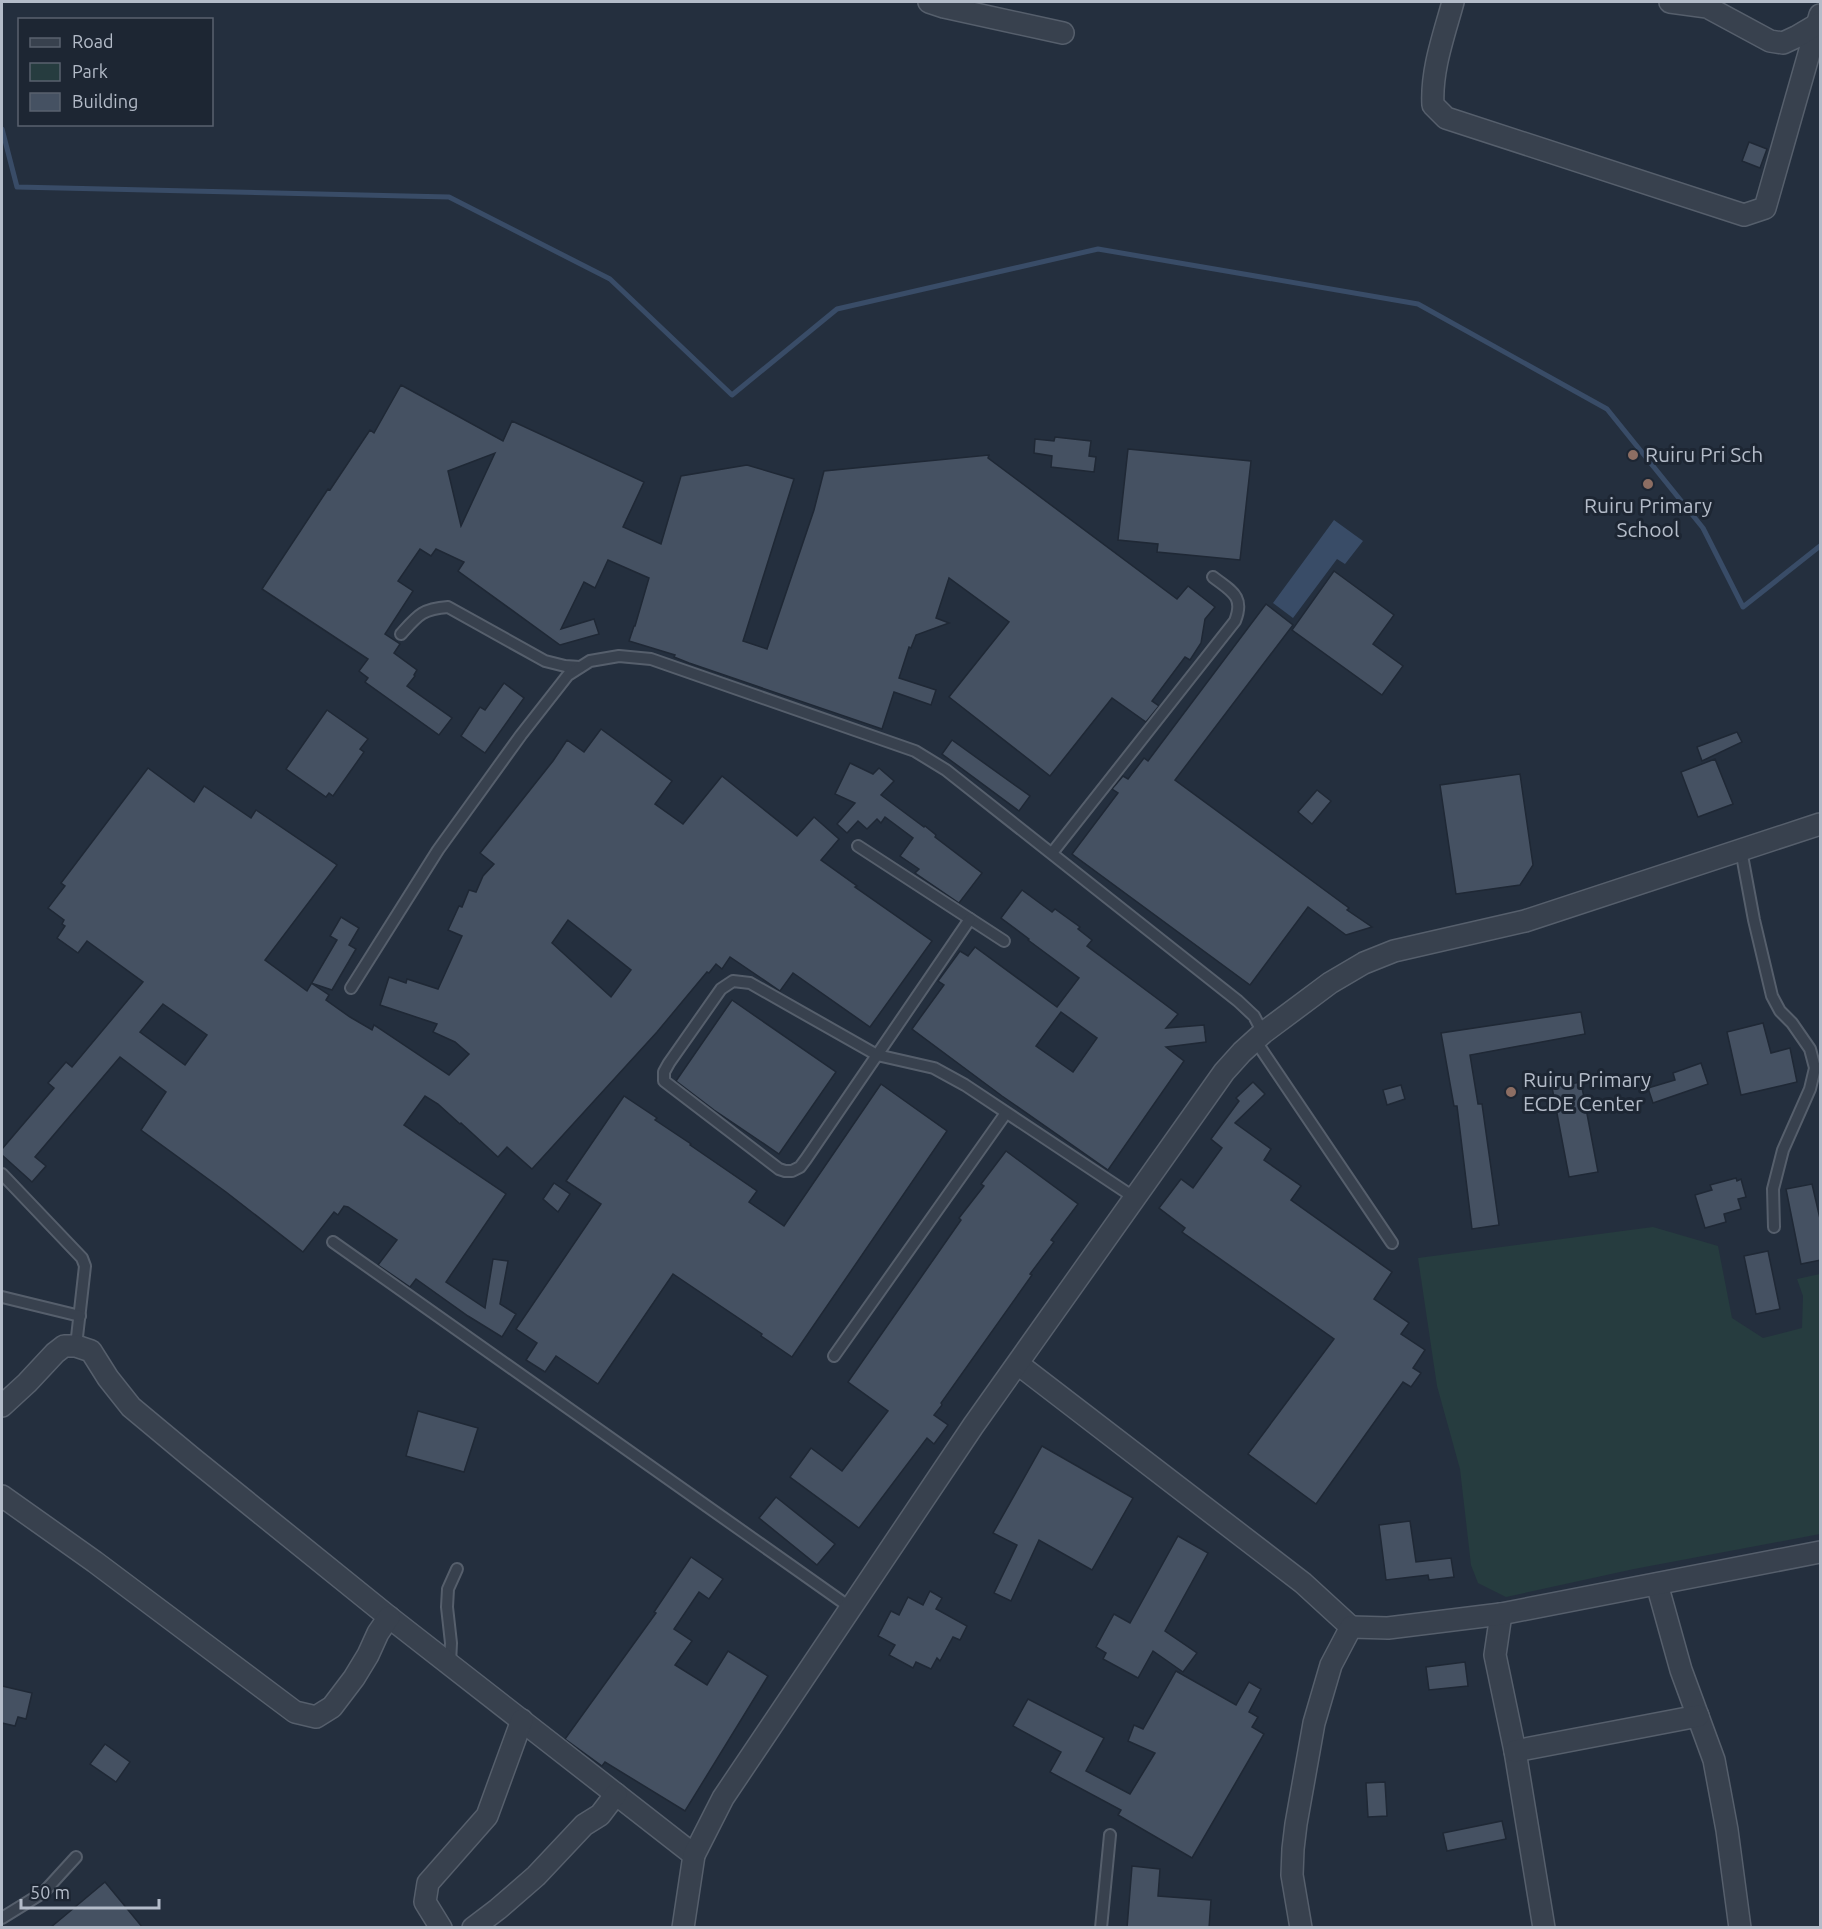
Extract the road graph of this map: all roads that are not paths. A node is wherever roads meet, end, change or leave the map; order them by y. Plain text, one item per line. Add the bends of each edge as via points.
1 (929, 2) edge
2 (1453, 2) edge
3 (1670, 2) edge
4 (1819, 19) edge
5 (1063, 33) dead end
6 (1213, 577) dead end
7 (401, 634) dead end
8 (581, 667) junction
9 (1821, 824) edge
10 (858, 846) dead end
11 (1741, 850) junction
12 (1052, 853) junction
13 (970, 919) junction
14 (1004, 941) dead end
15 (351, 988) dead end
16 (1259, 1036) junction
17 (877, 1055) junction
18 (1006, 1113) junction
19 (2, 1174) edge
20 (1135, 1198) junction
21 (1774, 1227) dead end
22 (333, 1242) dead end
23 (1392, 1243) dead end
24 (2, 1297) edge
25 (80, 1316) junction
26 (76, 1346) junction
27 (834, 1356) dead end
28 (1018, 1364) junction
29 (2, 1406) edge
30 (2, 1496) edge
31 (1821, 1552) edge
32 (457, 1569) dead end
33 (1657, 1584) junction
34 (851, 1608) junction
35 (1501, 1614) junction
36 (389, 1617) junction
37 (1352, 1627) junction
38 (450, 1664) junction
39 (1698, 1716) junction
40 (522, 1720) junction
41 (1515, 1751) junction
42 (616, 1794) junction
43 (1110, 1835) dead end
44 (694, 1854) junction
45 (76, 1857) dead end
46 (2, 1918) edge
47 (441, 1928) edge
48 (473, 1928) edge
49 (683, 1928) edge
50 (1101, 1928) edge
51 (1301, 1928) edge
52 (1544, 1928) edge
53 (1740, 1928) edge

1 - 5 street
2 - 4 street via 1432,89 1433,105 1446,118 1744,215 1765,208
3 - 4 street via 1707,7 1770,41 1783,43
6 - 12 lane via 1236,595 1240,609 1235,621
7 - 8 lane via 430,608 448,608 545,661
8 - 12 lane via 590,661 619,657 651,659 915,751 946,770
8 - 15 lane via 568,675 521,735 438,850
9 - 11 street
10 - 13 lane
11 - 16 street via 1525,921 1394,951 1330,983
11 - 21 lane via 1772,996 1806,1042 1815,1068 1783,1150 1773,1189
12 - 16 lane via 1238,1001 1254,1016
13 - 14 lane
13 - 17 lane
16 - 20 street via 1224,1072
16 - 23 lane
17 - 17 lane via 811,1153 792,1171 779,1169 664,1081 669,1063 721,989 733,981 750,983
17 - 18 lane via 934,1068
18 - 20 lane
18 - 27 lane
19 - 25 lane via 82,1258 85,1266
20 - 28 street
22 - 34 lane
24 - 25 lane
25 - 26 lane
26 - 29 street via 64,1346 55,1353
26 - 36 street via 91,1351 131,1407
28 - 34 street
28 - 37 street via 1303,1583
30 - 36 street via 295,1712 316,1717 332,1707 354,1678
31 - 33 street
32 - 38 lane via 448,1589
33 - 35 street
33 - 39 street
34 - 44 street via 723,1798
35 - 37 street via 1388,1628
35 - 41 street via 1495,1655
36 - 38 street
37 - 51 street via 1331,1665 1314,1723 1296,1824 1292,1875
38 - 40 street
39 - 41 street
39 - 53 street via 1714,1760
40 - 42 street
40 - 47 street via 487,1816 428,1883 425,1902
41 - 52 street
42 - 44 street
42 - 48 street via 600,1815 584,1824 536,1876
43 - 50 lane
44 - 49 street
45 - 46 lane via 44,1892

